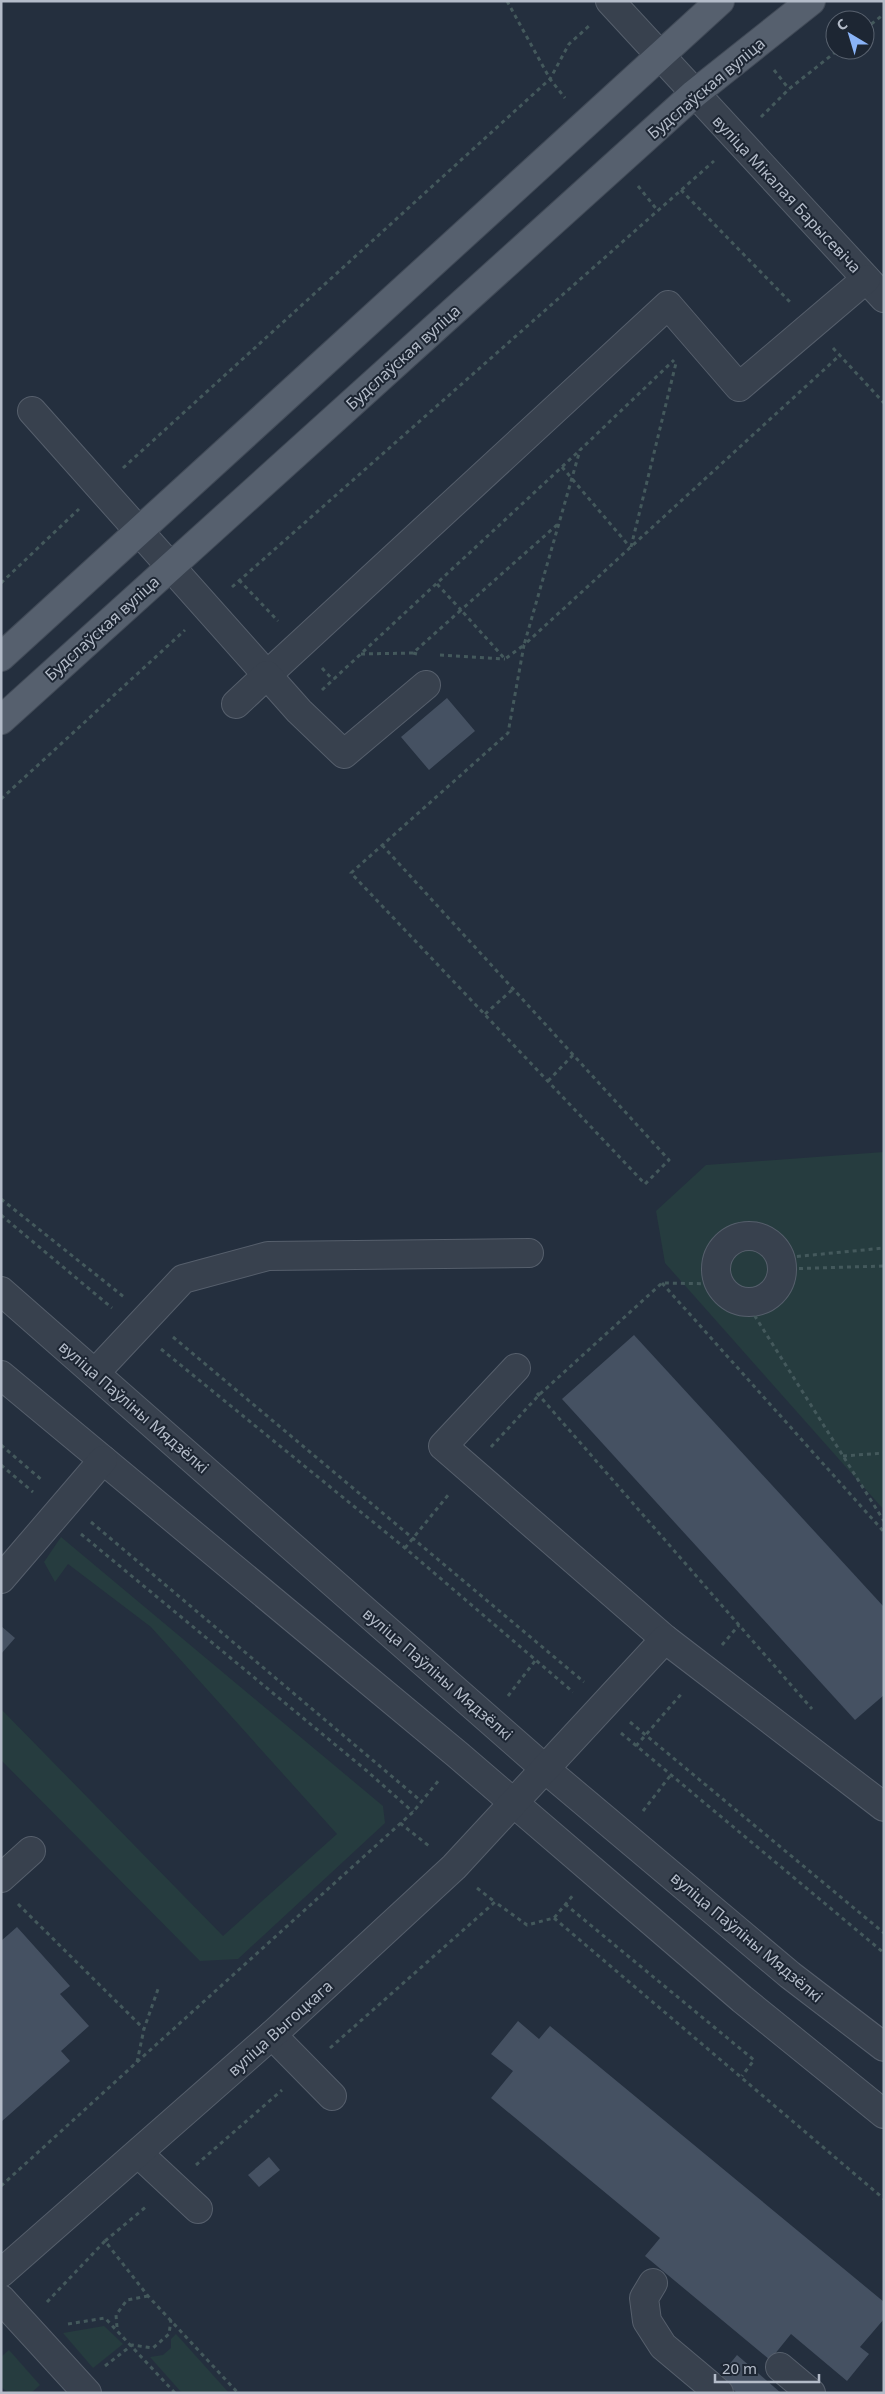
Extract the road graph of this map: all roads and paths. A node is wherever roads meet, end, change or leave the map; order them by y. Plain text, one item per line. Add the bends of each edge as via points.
1 (507, 1) edge
2 (720, 1) edge
3 (811, 1) edge
4 (611, 3) edge
5 (658, 56) junction
6 (825, 60) edge
7 (550, 79) junction
8 (694, 94) junction
9 (738, 140) junction
10 (681, 190) junction
11 (875, 289) edge
12 (812, 325) junction
13 (840, 355) junction
14 (884, 403) edge
15 (32, 411) dead end
16 (580, 450) junction
17 (562, 467) junction
18 (572, 477) junction
19 (102, 487) junction
20 (558, 523) junction
21 (139, 530) junction
22 (630, 547) junction
23 (170, 565) junction
24 (1, 583) edge
25 (437, 584) junction
26 (208, 608) junction
27 (462, 610) junction
28 (524, 645) junction
29 (413, 653) junction
30 (362, 654) junction
31 (422, 654) dead end
32 (431, 654) dead end
33 (1, 656) edge
34 (505, 659) junction
35 (267, 675) junction
36 (426, 685) dead end
37 (236, 704) dead end
38 (299, 711) junction
39 (1, 720) edge
40 (1, 799) edge
41 (382, 845) junction
42 (513, 989) junction
43 (485, 1014) junction
44 (573, 1055) junction
45 (548, 1081) junction
46 (1, 1199) edge
47 (1, 1215) edge
48 (884, 1248) edge
49 (530, 1253) dead end
50 (782, 1264) junction
51 (884, 1266) edge
52 (662, 1283) junction
53 (720, 1284) junction
54 (1, 1291) edge
55 (746, 1302) junction
56 (141, 1322) junction
57 (516, 1368) joint
58 (95, 1373) junction
59 (1, 1376) edge
60 (540, 1395) junction
61 (1, 1445) edge
62 (884, 1453) edge
63 (843, 1456) junction
64 (103, 1460) junction
65 (1, 1465) edge
66 (470, 1469) junction
67 (63, 1508) junction
68 (884, 1521) edge
69 (884, 1532) edge
70 (412, 1538) junction
71 (405, 1548) junction
72 (1, 1579) edge
73 (665, 1639) junction
74 (602, 1706) junction
75 (814, 1712) dead end
76 (544, 1768) junction
77 (421, 1802) dead end
78 (514, 1804) junction
79 (884, 1807) edge
80 (413, 1812) dead end
81 (400, 1823) dead end
82 (31, 1851) dead end
83 (1, 1878) edge
84 (15, 1901) dead end
85 (884, 1933) edge
86 (884, 1953) edge
87 (158, 1989) dead end
88 (144, 2029) junction
89 (272, 2035) junction
90 (884, 2047) edge
91 (137, 2062) junction
92 (742, 2076) junction
93 (332, 2096) dead end
94 (884, 2114) edge
95 (139, 2154) junction
96 (1, 2186) edge
97 (884, 2199) edge
98 (198, 2209) dead end
99 (1, 2273) edge
100 (653, 2283) dead end
101 (148, 2296) junction
102 (1, 2299) edge
103 (46, 2303) dead end
104 (171, 2320) junction
105 (62, 2325) dead end
106 (117, 2329) junction
107 (132, 2345) junction
108 (780, 2367) dead end
109 (79, 2390) edge
110 (175, 2393) edge
111 (238, 2393) edge
112 (719, 2393) edge
113 (811, 2393) edge

1 - 7 path
2 - 5 main road
3 - 8 main road, Будслаўская вуліца
4 - 5 street, вуліца Мікалая Барысевіча
4 - 7 path via 569,44
5 - 8 street, вуліца Мікалая Барысевіча
5 - 21 main road
6 - 9 path via 789,89
7 - 19 path
8 - 9 street, вуліца Мікалая Барысевіча
8 - 23 main road, Будслаўская вуліца via 620,164
9 - 10 path
9 - 11 street, вуліца Мікалая Барысевіча
10 - 12 path
10 - 26 path
11 - 12 street
12 - 13 path
12 - 35 street via 739,387 668,305
13 - 14 path
13 - 22 path
15 - 19 street
16 - 17 path
16 - 18 path
16 - 22 path via 678,356
17 - 18 path
17 - 25 path
18 - 20 path
18 - 22 path
19 - 21 street
19 - 24 path
20 - 27 path
20 - 28 path
21 - 23 street
21 - 33 main road
22 - 28 path
23 - 26 street
23 - 39 main road, Будслаўская вуліца
25 - 27 path
25 - 30 path
26 - 35 street
26 - 40 path
27 - 29 path
27 - 34 path
28 - 34 path
28 - 41 path via 508,733
29 - 30 path
29 - 31 path
30 - 38 path
32 - 34 path
35 - 37 street
35 - 38 street
36 - 38 street via 344,754
41 - 42 path
41 - 43 path via 351,873
42 - 43 path
42 - 44 path
43 - 45 path
44 - 45 path
44 - 45 path via 669,1160 645,1184
46 - 56 path
47 - 56 path
48 - 50 path
49 - 56 street via 268,1256 183,1279
50 - 51 path
50 - 53 street via 776,1248 768,1241 758,1236 736,1238 720,1252 716,1262
50 - 55 street via 781,1280 775,1290 767,1297
52 - 53 path
52 - 60 path
52 - 69 path
53 - 55 street via 730,1296
54 - 58 street, вуліца Паўліны Мядзёлкі
55 - 63 path
56 - 58 street
56 - 70 path
56 - 71 path
57 - 60 path
57 - 66 street via 443,1446
58 - 76 street, вуліца Паўліны Мядзёлкі
59 - 64 street
60 - 66 path
60 - 75 path
61 - 67 path
62 - 63 path
63 - 68 path
64 - 67 street
64 - 78 street
65 - 67 path
66 - 70 path
66 - 73 street
67 - 72 street
67 - 77 path
67 - 80 path
70 - 71 path
70 - 74 path
71 - 74 path
73 - 74 street, вуліца Выгоцкага
73 - 79 street
74 - 76 street, вуліца Выгоцкага
74 - 85 path
74 - 86 path via 670,1776
76 - 78 street, вуліца Выгоцкага
76 - 90 street, вуліца Паўліны Мядзёлкі via 790,1975
78 - 89 street, вуліца Выгоцкага via 454,1866
78 - 94 street via 742,1999
81 - 91 path
82 - 83 street
84 - 88 path
87 - 88 path
88 - 91 path
89 - 93 street
89 - 95 street, вуліца Выгоцкага
91 - 96 path
92 - 92 path via 554,1918 565,1904 754,2060
92 - 97 path
95 - 98 street
95 - 99 street, вуліца Выгоцкага
100 - 112 street via 644,2298 647,2321 663,2346
101 - 103 path via 105,2241
101 - 104 path
101 - 106 path via 127,2300 116,2315
102 - 109 street
104 - 107 path via 169,2334 153,2348
104 - 111 path
105 - 106 path via 105,2318
106 - 107 path
107 - 109 path
107 - 110 path
108 - 113 street

